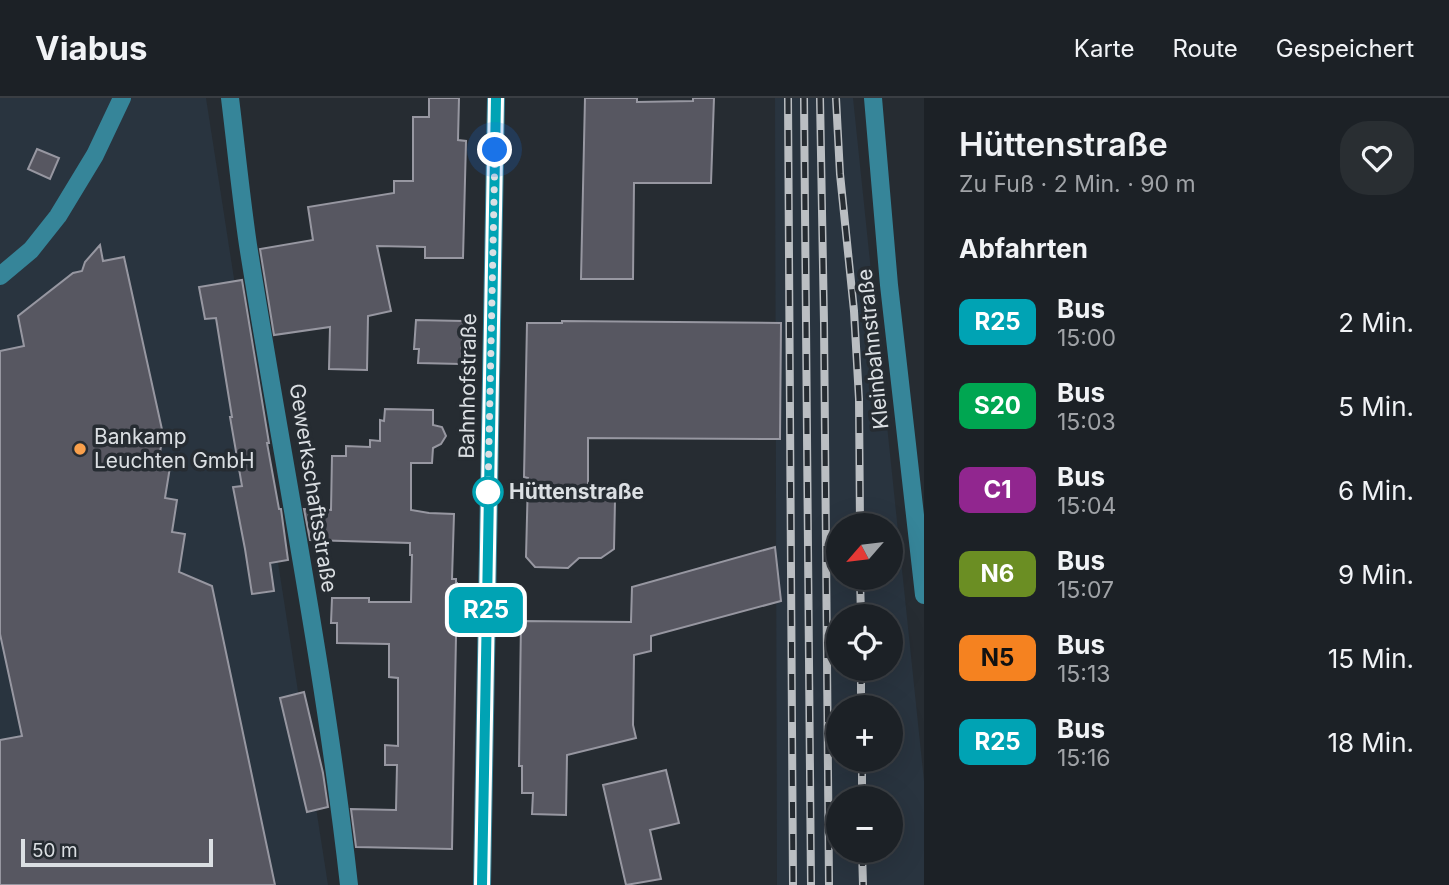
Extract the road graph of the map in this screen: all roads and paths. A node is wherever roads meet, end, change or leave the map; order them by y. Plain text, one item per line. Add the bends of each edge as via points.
1 (122, 98) edge
2 (230, 98) edge
3 (496, 98) edge
4 (873, 98) edge
5 (0, 275) edge
6 (918, 494) edge
7 (924, 595) edge
8 (349, 885) edge
9 (482, 885) edge

1 - 5 street via 58,216 31,250
2 - 8 street, Gewerkschaftsstraße via 248,243 298,528
3 - 9 street, Bahnhofstraße
4 - 6 street, Kleinbahnstraße via 889,285
6 - 7 street, Kleinbahnstraße

